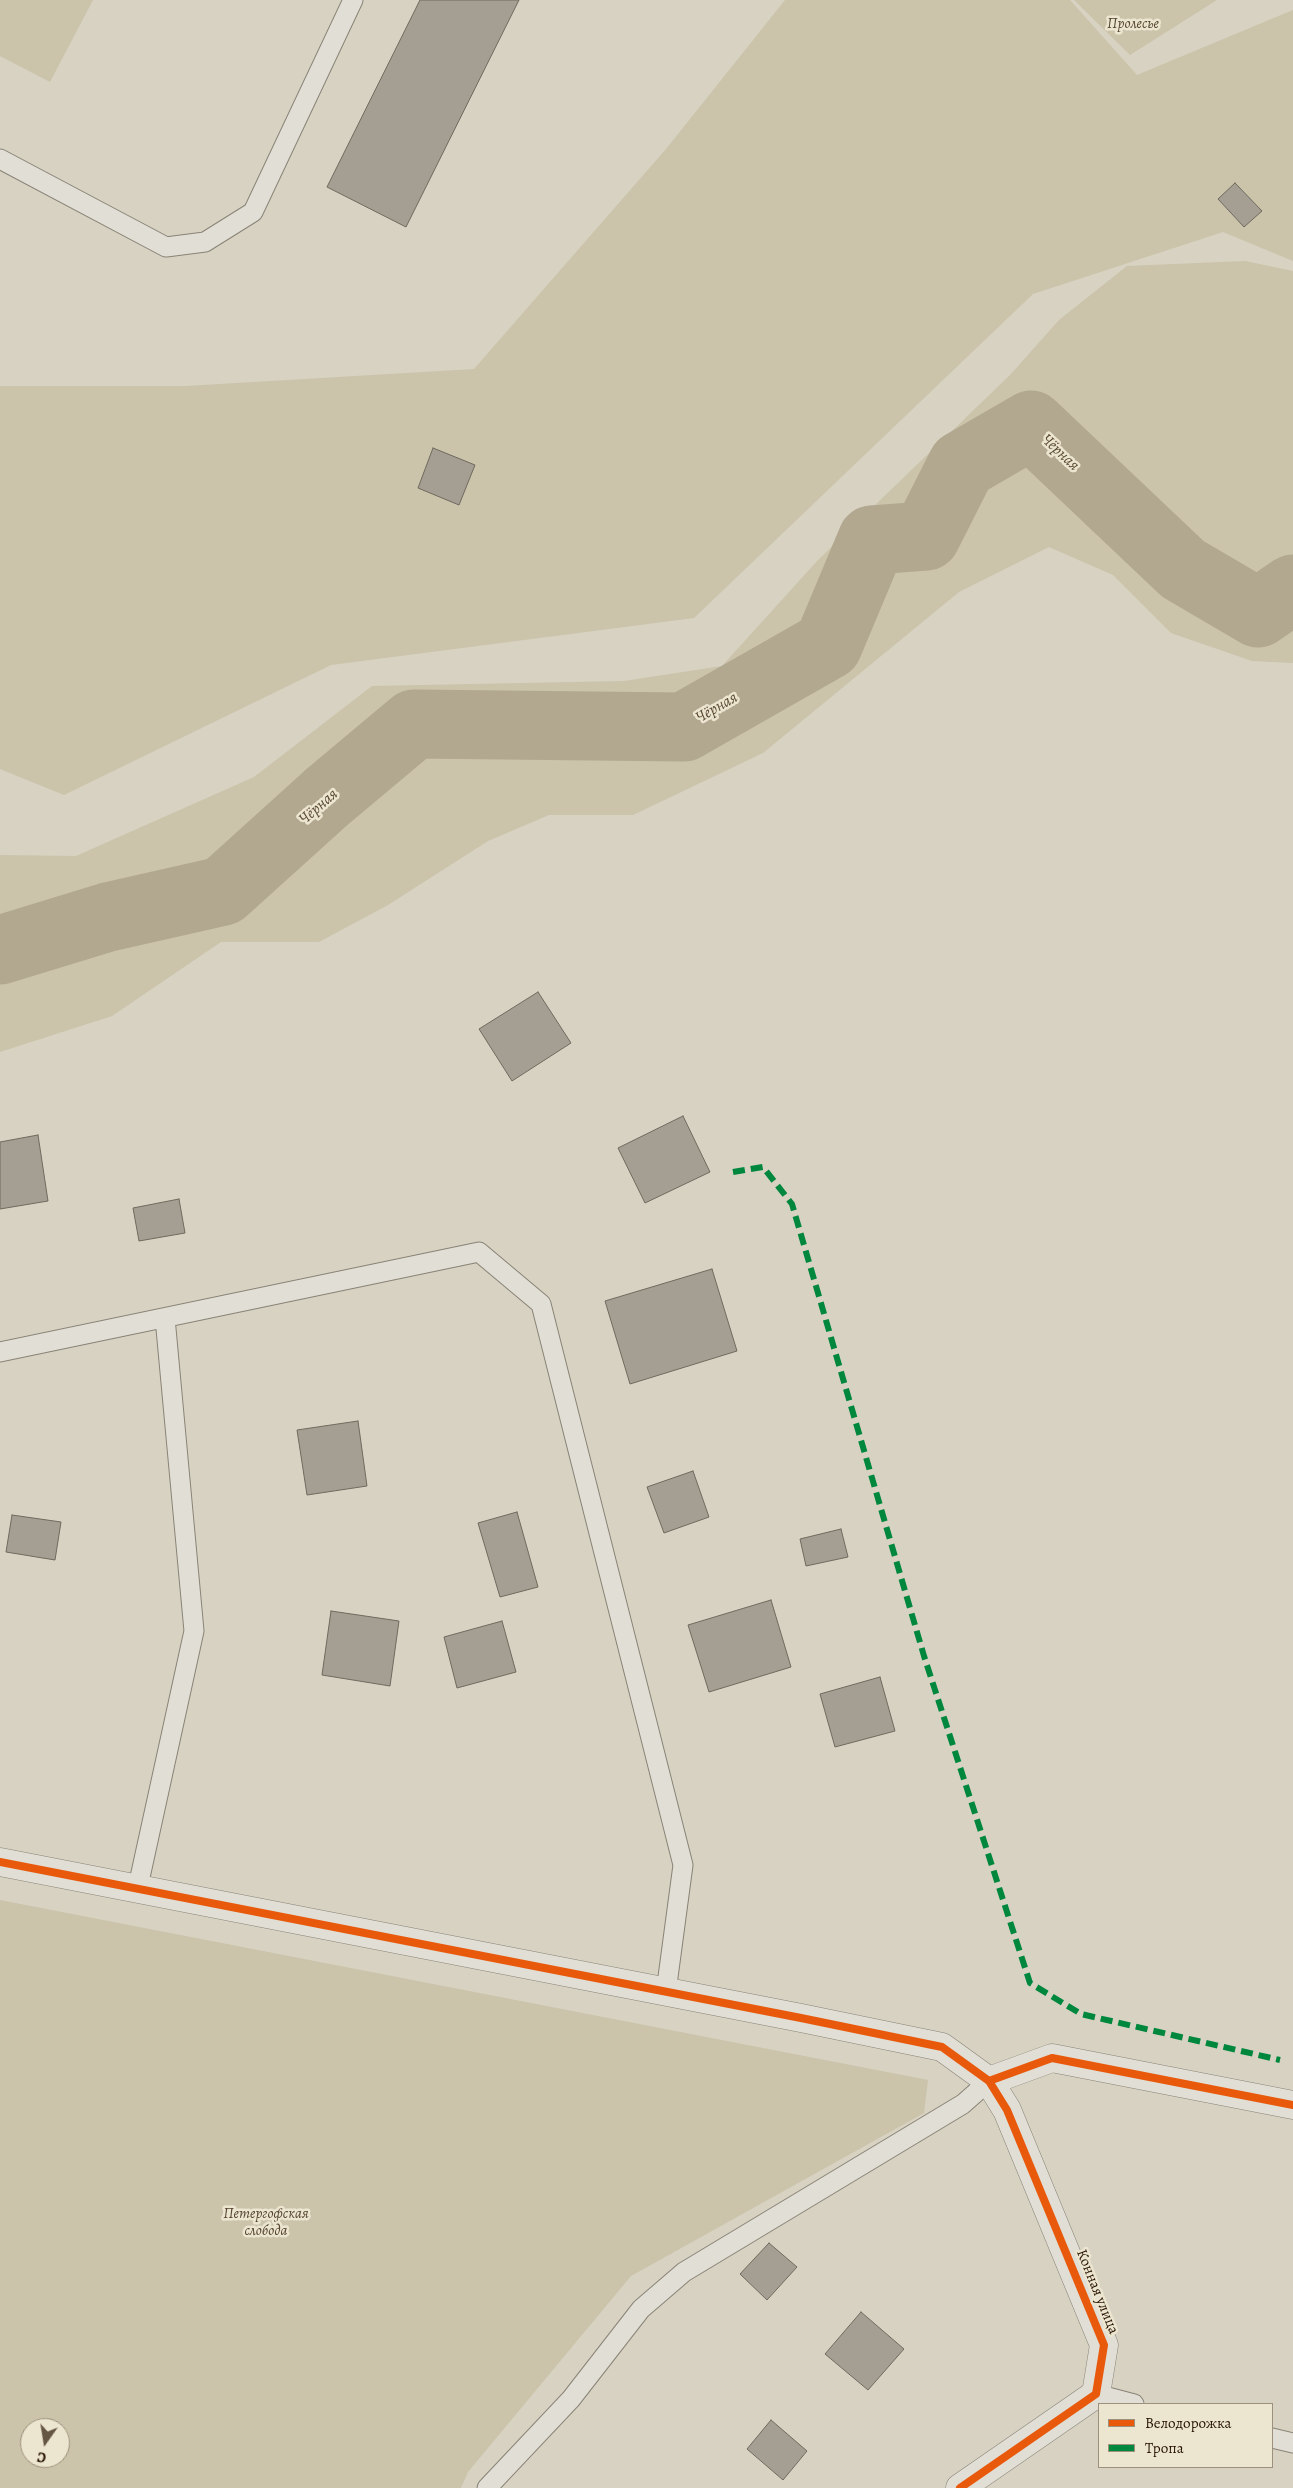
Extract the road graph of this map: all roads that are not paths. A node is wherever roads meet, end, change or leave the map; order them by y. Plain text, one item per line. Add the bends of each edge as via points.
1 (353, 0) edge
2 (0, 159) edge
3 (165, 1318) junction
4 (0, 1352) edge
5 (0, 1862) edge
6 (137, 1890) junction
7 (666, 1992) junction
8 (989, 2081) junction
9 (1293, 2105) edge
10 (1096, 2394) junction
11 (1130, 2403) edge
12 (1273, 2438) edge
13 (1293, 2443) edge
14 (487, 2488) edge
15 (960, 2488) edge

1 - 2 lane via 253,212 205,242 166,247
3 - 4 lane
3 - 6 lane via 194,1632
3 - 7 lane via 479,1252 541,1304 683,1865
5 - 6 street
6 - 7 street
7 - 8 street via 942,2048
8 - 9 street via 1052,2058
8 - 10 street, Конная улица via 1007,2110 1104,2345
8 - 14 lane via 963,2104 684,2272 642,2309 571,2399
10 - 11 lane
10 - 15 street
12 - 13 lane

